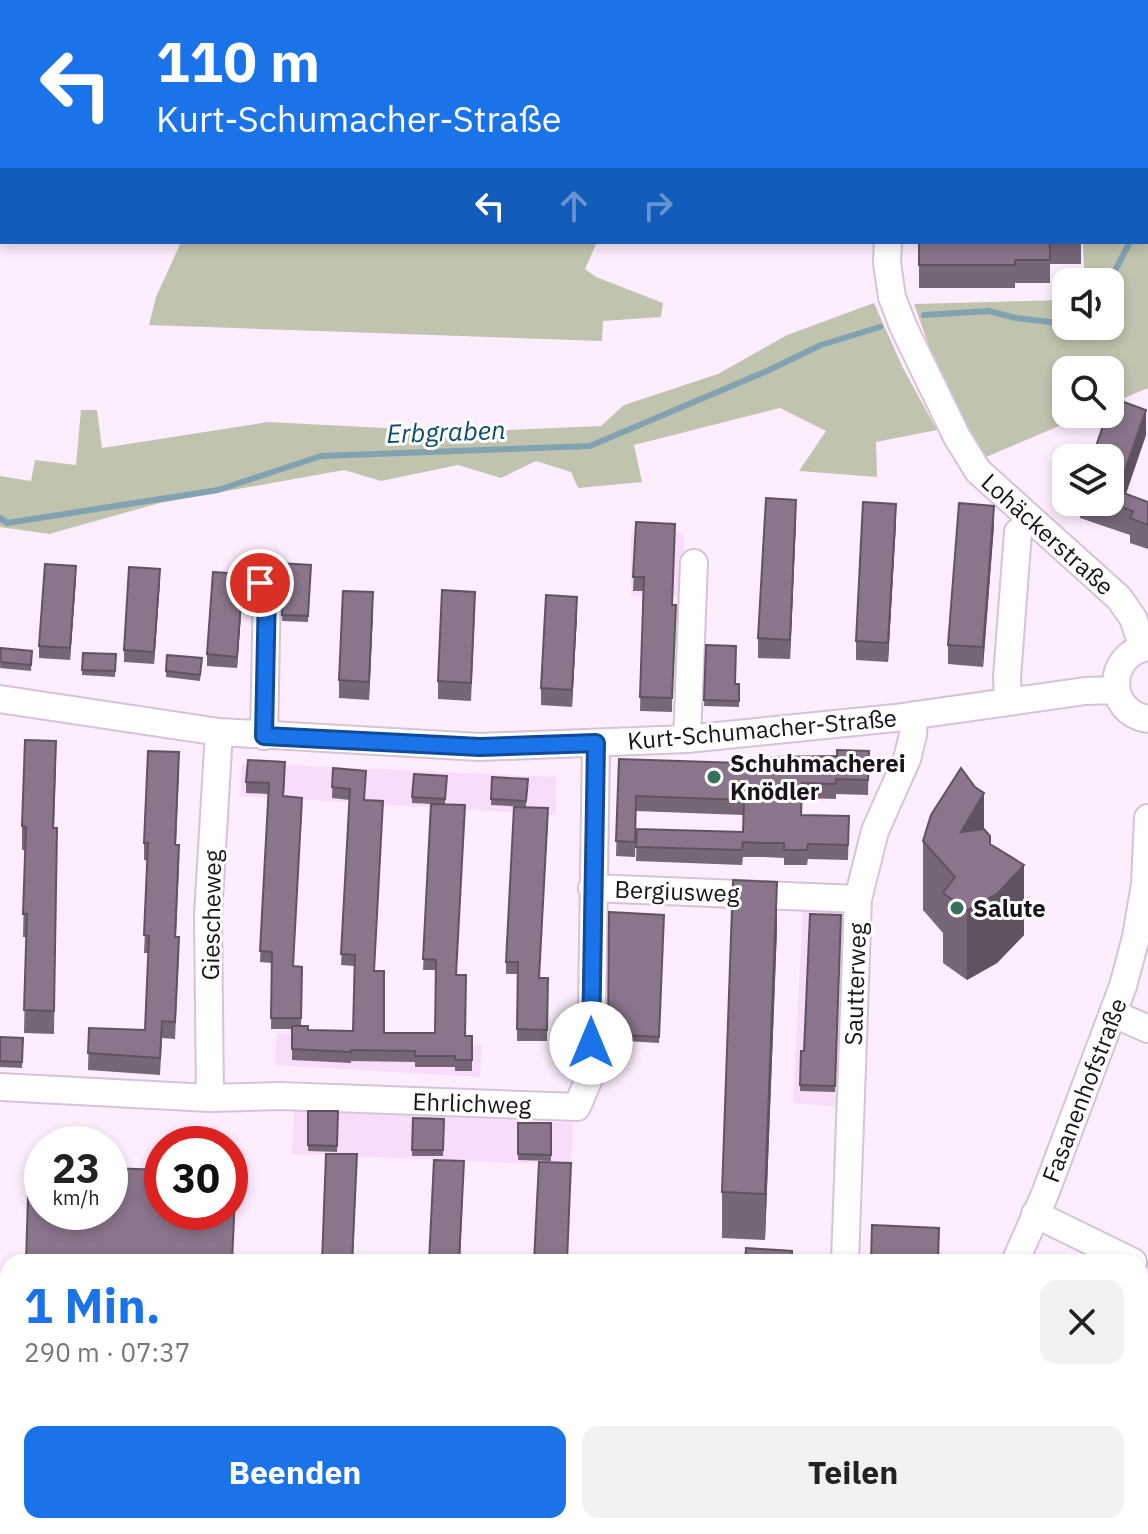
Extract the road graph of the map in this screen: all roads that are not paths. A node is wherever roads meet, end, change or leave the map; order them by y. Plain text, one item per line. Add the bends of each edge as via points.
1 (888, 244) edge
2 (1018, 532) dead end
3 (694, 563) dead end
4 (260, 583) dead end
5 (1146, 647) edge
6 (1115, 690) junction
7 (0, 699) edge
8 (1008, 700) junction
9 (914, 715) junction
10 (1148, 719) edge
11 (219, 732) junction
12 (264, 736) junction
13 (687, 739) junction
14 (596, 743) junction
15 (1148, 818) edge
16 (592, 888) junction
17 (858, 899) junction
18 (1114, 1014) junction
19 (1148, 1029) edge
20 (0, 1087) edge
21 (210, 1098) junction
22 (1035, 1214) junction
23 (845, 1254) edge
24 (1018, 1254) edge
25 (1117, 1254) edge

1 - 5 street, Lohäckerstraße via 892,297 916,355 978,471 1119,598
2 - 8 street
3 - 13 street
4 - 12 street via 267,589
5 - 6 street via 1124,659
6 - 8 street, Kurt-Schumacher-Straße
6 - 10 street via 1128,712
7 - 11 street, Kurt-Schumacher-Straße
8 - 9 street, Kurt-Schumacher-Straße
9 - 13 street, Kurt-Schumacher-Straße
9 - 17 street, Sautterweg via 907,759 875,831
11 - 12 street, Kurt-Schumacher-Straße
11 - 21 street, Giescheweg via 208,915
12 - 14 street, Kurt-Schumacher-Straße via 480,747
13 - 14 street, Kurt-Schumacher-Straße
14 - 16 street, Ehrlichweg
15 - 18 street, Fasanenhofstraße via 1136,937
16 - 17 street, Bergiusweg
16 - 21 street, Ehrlichweg via 591,1074 577,1107
17 - 23 street, Sautterweg
18 - 19 street
18 - 22 street, Fasanenhofstraße
20 - 21 street, Ehrlichweg
22 - 24 street, Fasanenhofstraße
22 - 25 street

